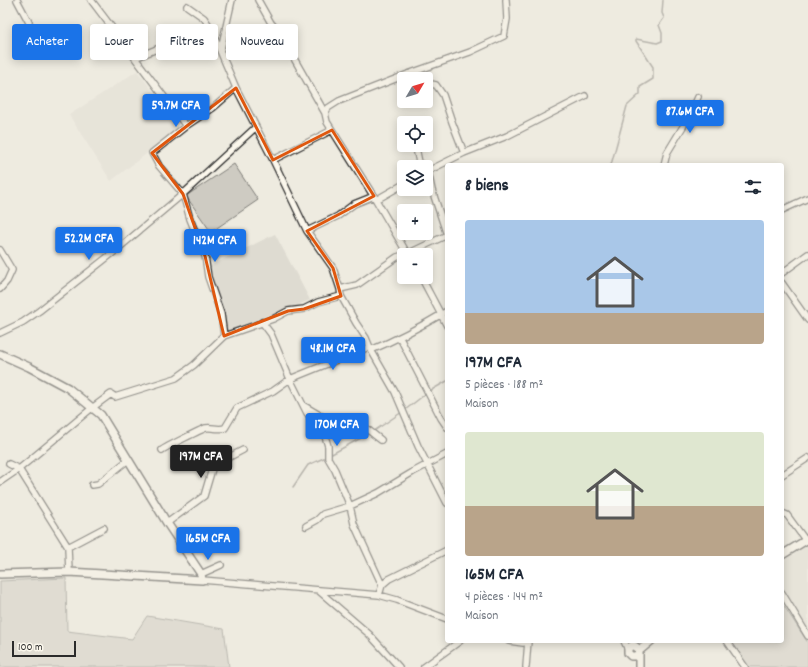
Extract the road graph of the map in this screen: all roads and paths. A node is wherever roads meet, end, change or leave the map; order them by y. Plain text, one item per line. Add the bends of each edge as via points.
1 (17, 0) edge
2 (91, 0) edge
3 (232, 0) edge
4 (258, 0) edge
5 (506, 0) edge
6 (187, 6) dead end
7 (30, 24) edge
8 (109, 24) edge
9 (208, 24) edge
10 (218, 44) edge
11 (221, 50) junction
12 (136, 60) edge
13 (414, 72) edge
14 (397, 78) edge
15 (433, 84) edge
16 (236, 88) junction
17 (584, 96) dead end
18 (698, 97) dead end
19 (325, 113) junction
20 (186, 126) junction
21 (256, 127) junction
22 (332, 130) junction
23 (464, 152) junction
24 (273, 160) junction
25 (664, 163) edge
26 (433, 169) edge
27 (397, 187) edge
28 (433, 193) edge
29 (183, 194) junction
30 (375, 198) junction
31 (808, 198) edge
32 (784, 209) edge
33 (445, 229) edge
34 (307, 231) junction
35 (445, 236) edge
36 (402, 248) edge
37 (420, 248) edge
38 (0, 250) edge
39 (808, 254) edge
40 (397, 257) edge
41 (784, 272) edge
42 (425, 284) edge
43 (784, 285) edge
44 (0, 289) edge
45 (341, 293) junction
46 (445, 312) edge
47 (441, 315) junction
48 (808, 320) edge
49 (262, 322) junction
50 (445, 322) edge
51 (0, 333) edge
52 (224, 336) junction
53 (400, 338) junction
54 (370, 348) junction
55 (0, 354) edge
56 (290, 379) junction
57 (304, 406) junction
58 (92, 408) junction
59 (445, 424) edge
60 (381, 440) dead end
61 (162, 450) dead end
62 (243, 450) dead end
63 (445, 455) edge
64 (808, 458) edge
65 (128, 460) junction
66 (9, 464) dead end
67 (428, 464) junction
68 (19, 469) junction
69 (784, 474) edge
70 (0, 482) edge
71 (92, 485) dead end
72 (445, 499) edge
73 (350, 506) junction
74 (784, 514) edge
75 (167, 523) junction
76 (306, 526) dead end
77 (104, 528) dead end
78 (807, 540) edge
79 (68, 548) junction
80 (445, 551) edge
81 (784, 554) edge
82 (221, 565) dead end
83 (69, 572) junction
84 (0, 574) edge
85 (202, 577) junction
86 (382, 585) junction
87 (319, 590) junction
88 (379, 595) junction
89 (784, 596) edge
90 (445, 618) edge
91 (808, 636) edge
92 (457, 643) edge
93 (525, 643) edge
94 (643, 643) edge
95 (647, 643) edge
96 (728, 643) edge
97 (634, 649) edge
98 (399, 667) edge
99 (424, 667) edge
100 (526, 667) edge
101 (635, 667) edge
102 (639, 667) edge
103 (745, 667) edge

1 - 7 street
2 - 8 street
3 - 11 street
4 - 19 street
5 - 13 street via 507,20 504,36 470,52
6 - 9 street
10 - 11 street
11 - 16 street
12 - 20 street
14 - 19 street via 339,101
15 - 23 street via 444,95
16 - 20 street via 213,108
16 - 21 street
17 - 23 street via 507,136
18 - 25 street via 667,153
19 - 22 street
20 - 29 street via 152,153 159,166
21 - 24 street
21 - 29 street
22 - 24 street
22 - 30 street
23 - 26 street
24 - 34 street
27 - 30 street
28 - 33 street
29 - 51 street via 39,311
29 - 52 street via 205,256 208,277 221,314
30 - 34 street via 354,204 338,216
30 - 36 street
31 - 32 street
34 - 45 street via 333,268
35 - 37 street
38 - 44 street via 12,270
39 - 41 street
40 - 45 street
42 - 47 street
43 - 48 street
45 - 49 street via 304,309 288,311
45 - 54 street
46 - 47 street
47 - 50 street
47 - 53 street
49 - 52 street
49 - 56 street via 271,334
52 - 58 street via 194,365 176,378 115,397 111,394
53 - 54 street
53 - 59 street
54 - 56 street
54 - 67 street via 395,392
55 - 58 main road via 68,388
56 - 57 street
56 - 61 street via 273,391 237,408 225,428 206,428
57 - 60 street via 323,417 362,425
57 - 73 street via 324,433 328,458
58 - 65 main road via 101,415
58 - 68 street
62 - 75 street via 218,463 212,469 204,496
63 - 67 street
64 - 69 street
65 - 71 street via 98,484
65 - 75 main road
66 - 68 street
67 - 72 street
67 - 73 street
68 - 70 street
68 - 79 street
73 - 76 street via 323,514
73 - 86 street via 354,524
74 - 78 street
75 - 85 main road
77 - 79 street
78 - 81 main road
79 - 83 street
80 - 86 street
82 - 85 street
83 - 84 main road
83 - 85 main road
85 - 87 street
86 - 88 street
87 - 88 street
87 - 98 street via 369,634
88 - 90 street
89 - 91 street
92 - 99 street
93 - 100 street
94 - 97 main road
95 - 97 main road
96 - 103 street
97 - 101 main road
97 - 102 main road

